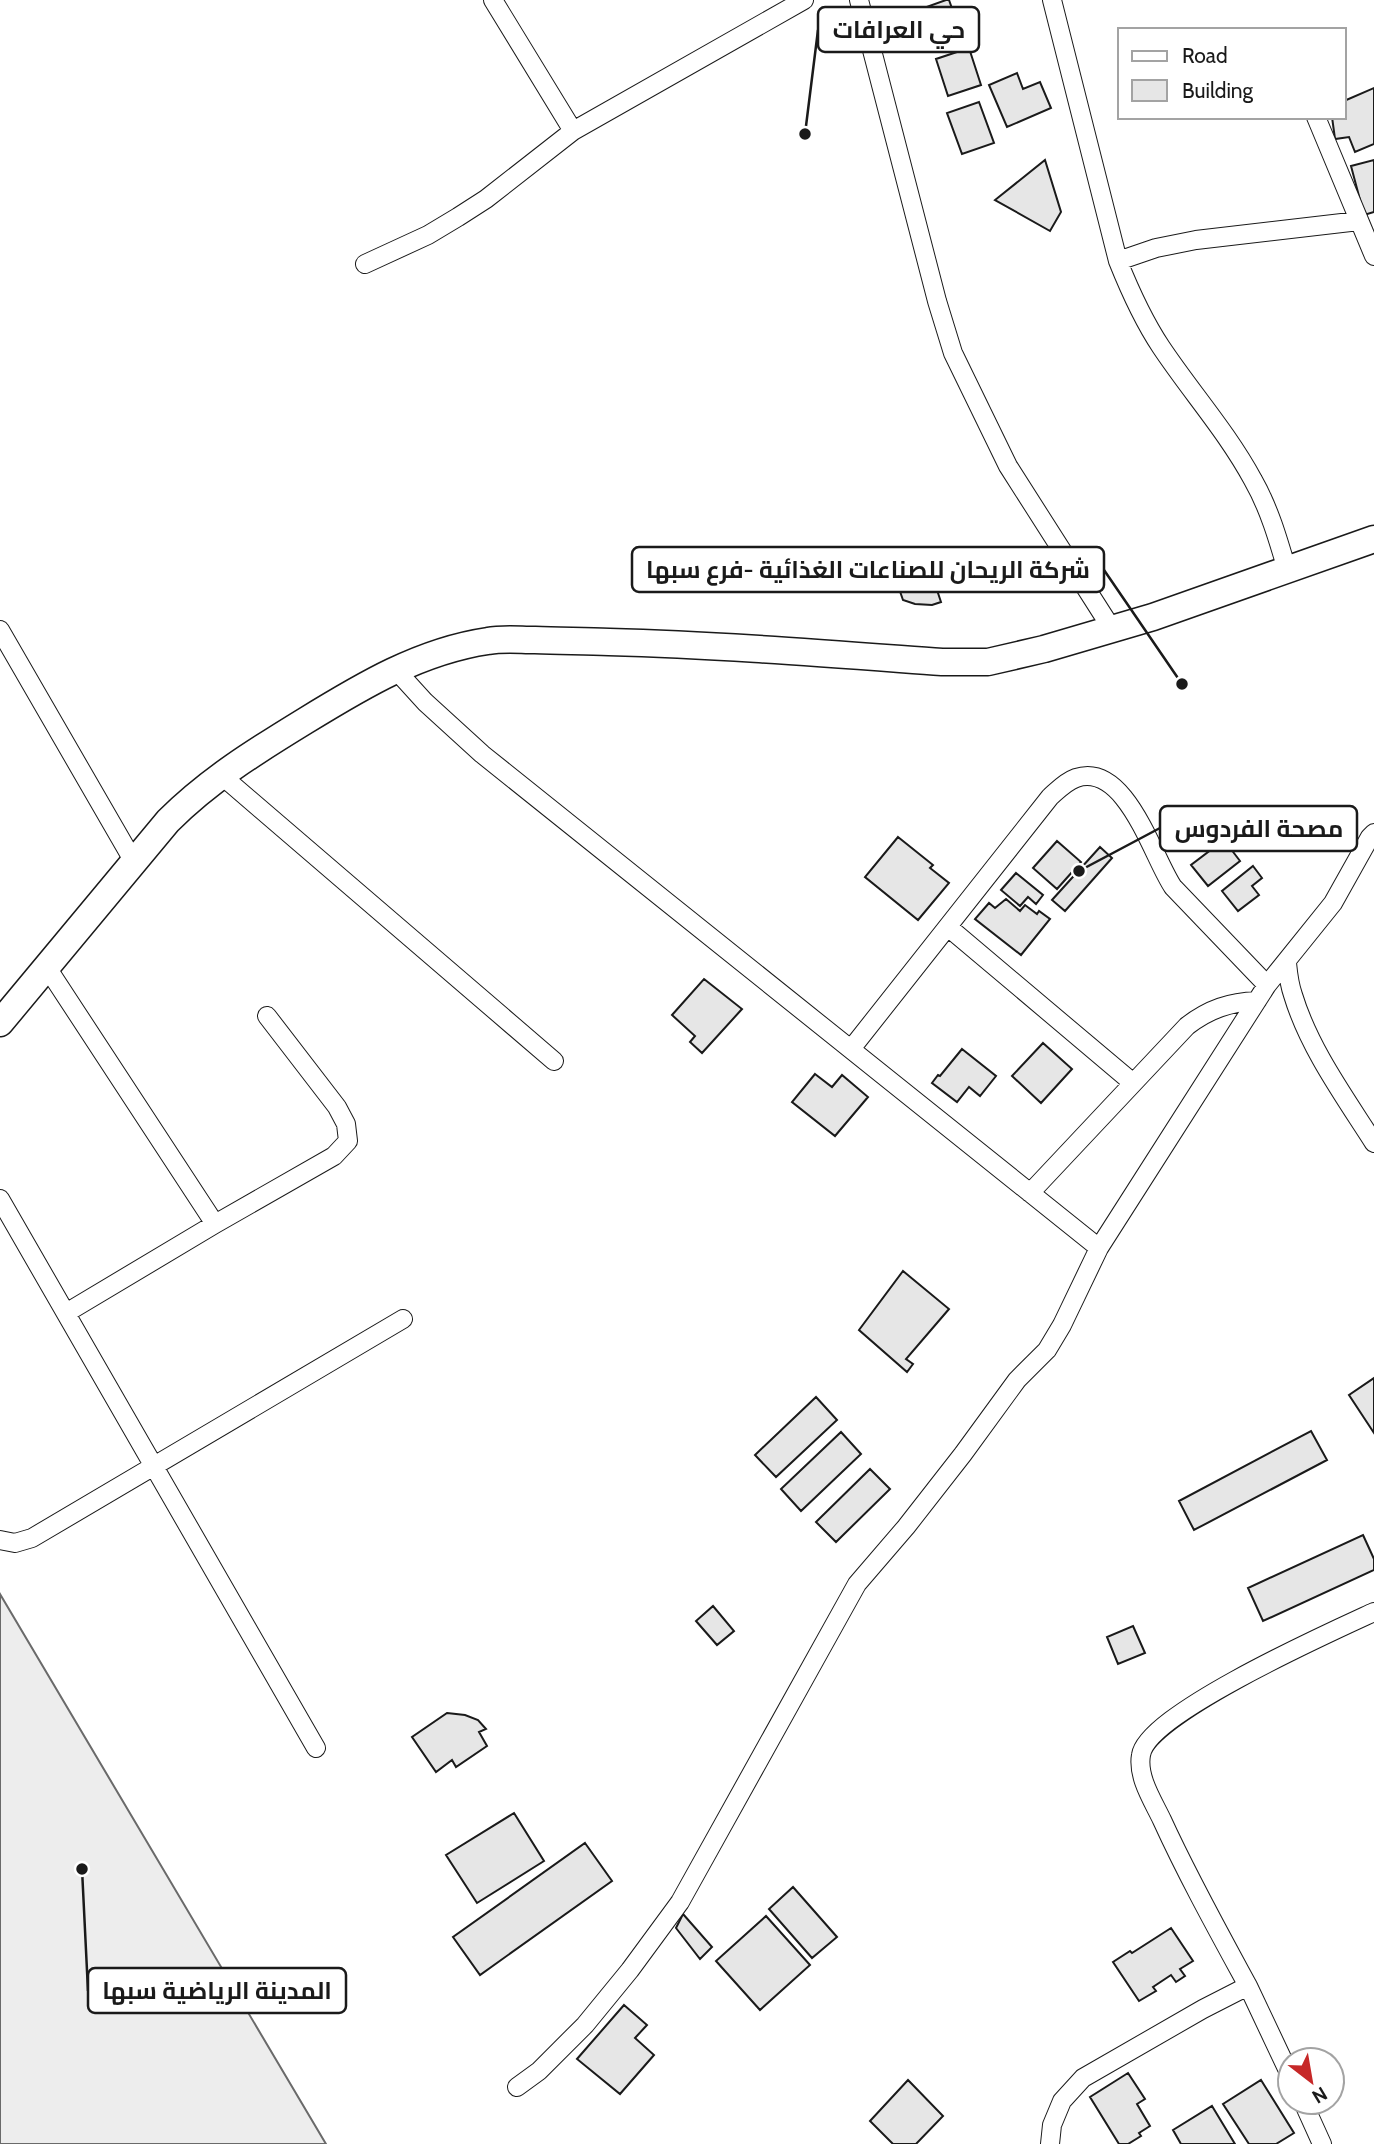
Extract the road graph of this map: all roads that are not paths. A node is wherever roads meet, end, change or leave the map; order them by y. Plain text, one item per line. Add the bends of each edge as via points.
1 (804, 0) edge
2 (859, 0) edge
3 (1052, 0) edge
4 (501, 3) edge
5 (1317, 119) edge
6 (573, 131) junction
7 (1359, 221) junction
8 (1374, 256) edge
9 (1118, 261) junction
10 (365, 264) dead end
11 (1374, 539) edge
12 (1287, 570) junction
13 (1112, 629) junction
14 (0, 630) edge
15 (395, 669) junction
16 (220, 775) junction
17 (1374, 833) edge
18 (134, 862) junction
19 (948, 927) junction
20 (1287, 962) junction
21 (46, 966) junction
22 (1267, 985) junction
23 (1257, 1001) junction
24 (267, 1016) dead end
25 (0, 1023) edge
26 (851, 1049) junction
27 (554, 1060) dead end
28 (1133, 1083) junction
29 (1374, 1143) edge
30 (1030, 1193) junction
31 (0, 1199) edge
32 (215, 1224) junction
33 (1099, 1248) junction
34 (66, 1313) junction
35 (403, 1319) dead end
36 (154, 1465) junction
37 (0, 1540) edge
38 (1374, 1612) edge
39 (316, 1748) dead end
40 (1248, 1986) junction
41 (1276, 2046) edge
42 (517, 2087) dead end
43 (1309, 2116) edge
44 (1050, 2144) edge
45 (1322, 2144) edge

1 - 6 street
2 - 13 street via 953,353 1008,466
3 - 9 street
4 - 6 street
5 - 7 street
6 - 10 street via 458,217
7 - 8 street
7 - 9 street via 1196,240
9 - 12 street via 1162,348 1253,480
11 - 12 street
12 - 13 street
13 - 15 street via 988,662 649,643 491,640 462,645
14 - 18 street
15 - 16 street
15 - 26 street via 482,754
16 - 18 street via 168,821
16 - 27 street
17 - 20 street via 1333,903
18 - 21 street
19 - 22 street via 1050,797 1064,784 1088,776 1121,794 1173,887
19 - 26 street
19 - 28 street
20 - 22 street
20 - 29 street via 1301,1017
21 - 25 street
21 - 32 street
22 - 23 street
23 - 28 street via 1225,1005 1198,1017
23 - 33 street
24 - 32 street via 337,1107 348,1141 334,1156
26 - 30 street
28 - 30 street
30 - 33 street
31 - 34 street
32 - 34 street
33 - 42 street via 1046,1350 1017,1380 906,1527 856,1584 680,1902 585,2025
34 - 36 street
35 - 36 street
36 - 37 street via 32,1538 15,1543
36 - 39 street
38 - 40 street via 1200,1701 1156,1731 1141,1753 1143,1778 1178,1855
40 - 41 street
40 - 44 street via 1083,2078 1062,2101
43 - 45 street

